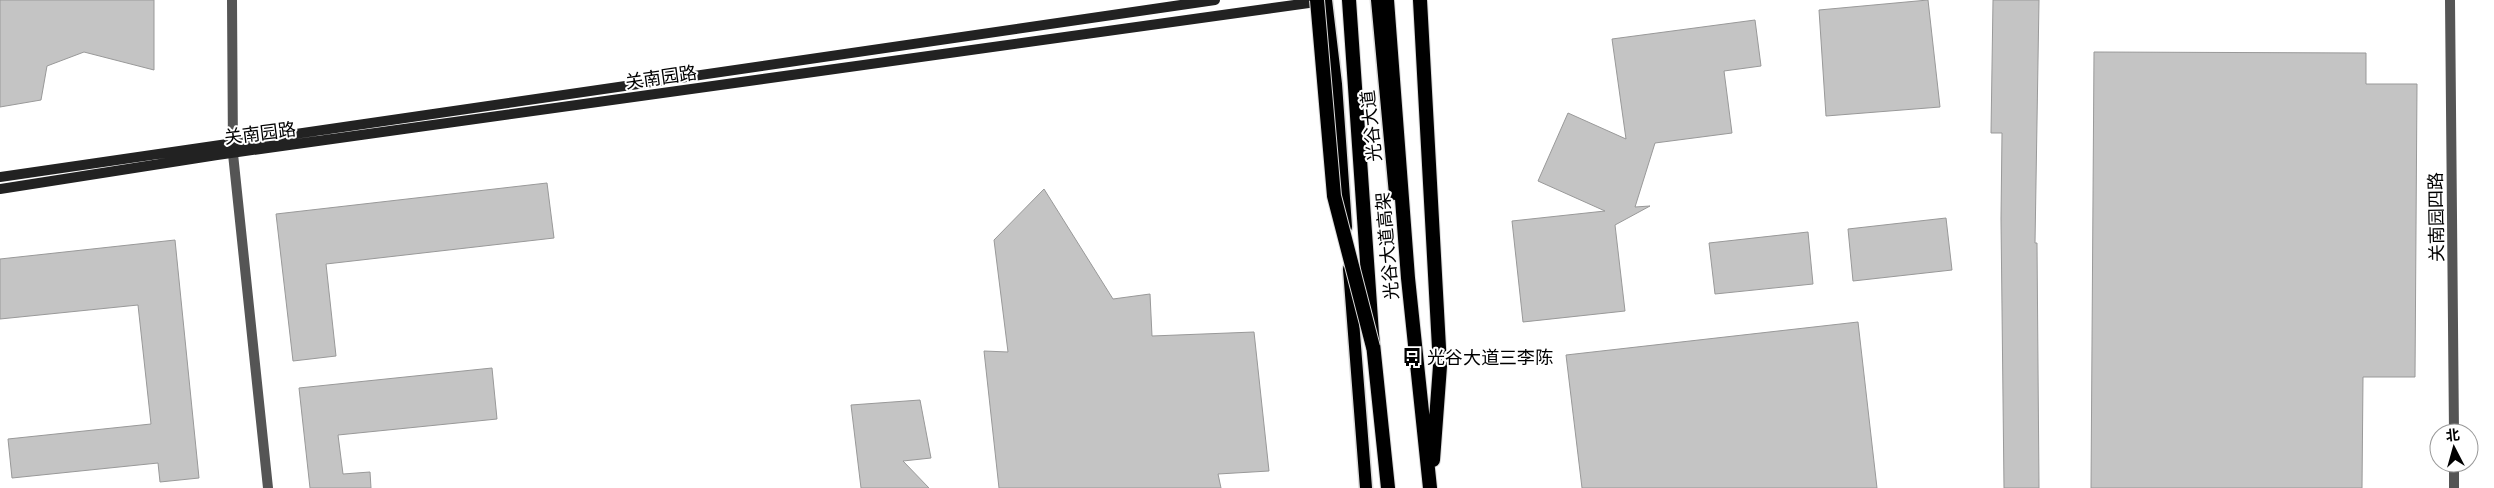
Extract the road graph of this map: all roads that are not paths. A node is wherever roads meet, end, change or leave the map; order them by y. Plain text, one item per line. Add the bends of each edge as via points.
1 (232, 0) edge
2 (1215, 0) edge
3 (1317, 0) edge
4 (1326, 0) edge
5 (1349, 0) edge
6 (1376, 0) edge
7 (1387, 0) edge
8 (1420, 0) edge
9 (2450, 0) edge
10 (233, 142) junction
11 (233, 154) junction
12 (0, 177) edge
13 (0, 188) edge
14 (1373, 347) junction
15 (2454, 423) edge
16 (2454, 473) edge
17 (268, 488) edge
18 (1366, 488) edge
19 (1388, 488) edge
20 (1424, 488) edge
21 (1431, 488) edge
22 (2454, 488) edge

1 - 10 street
2 - 10 main road, 关南园路
3 - 14 highway, bridge via 1334,196
4 - 11 main road, 关南园路
4 - 18 main road, 光谷大道 via 1336,84
5 - 14 highway, 光谷大道高架, bridge
6 - 20 main road, 光谷大道
7 - 21 highway, 光谷大道高架 via 1408,278
8 - 21 highway via 1440,366
9 - 15 street, 关南园四路
10 - 11 street
10 - 12 main road, 关南园路
11 - 13 main road, 关南园路
11 - 17 street
14 - 19 highway, 光谷大道高架
16 - 22 street

